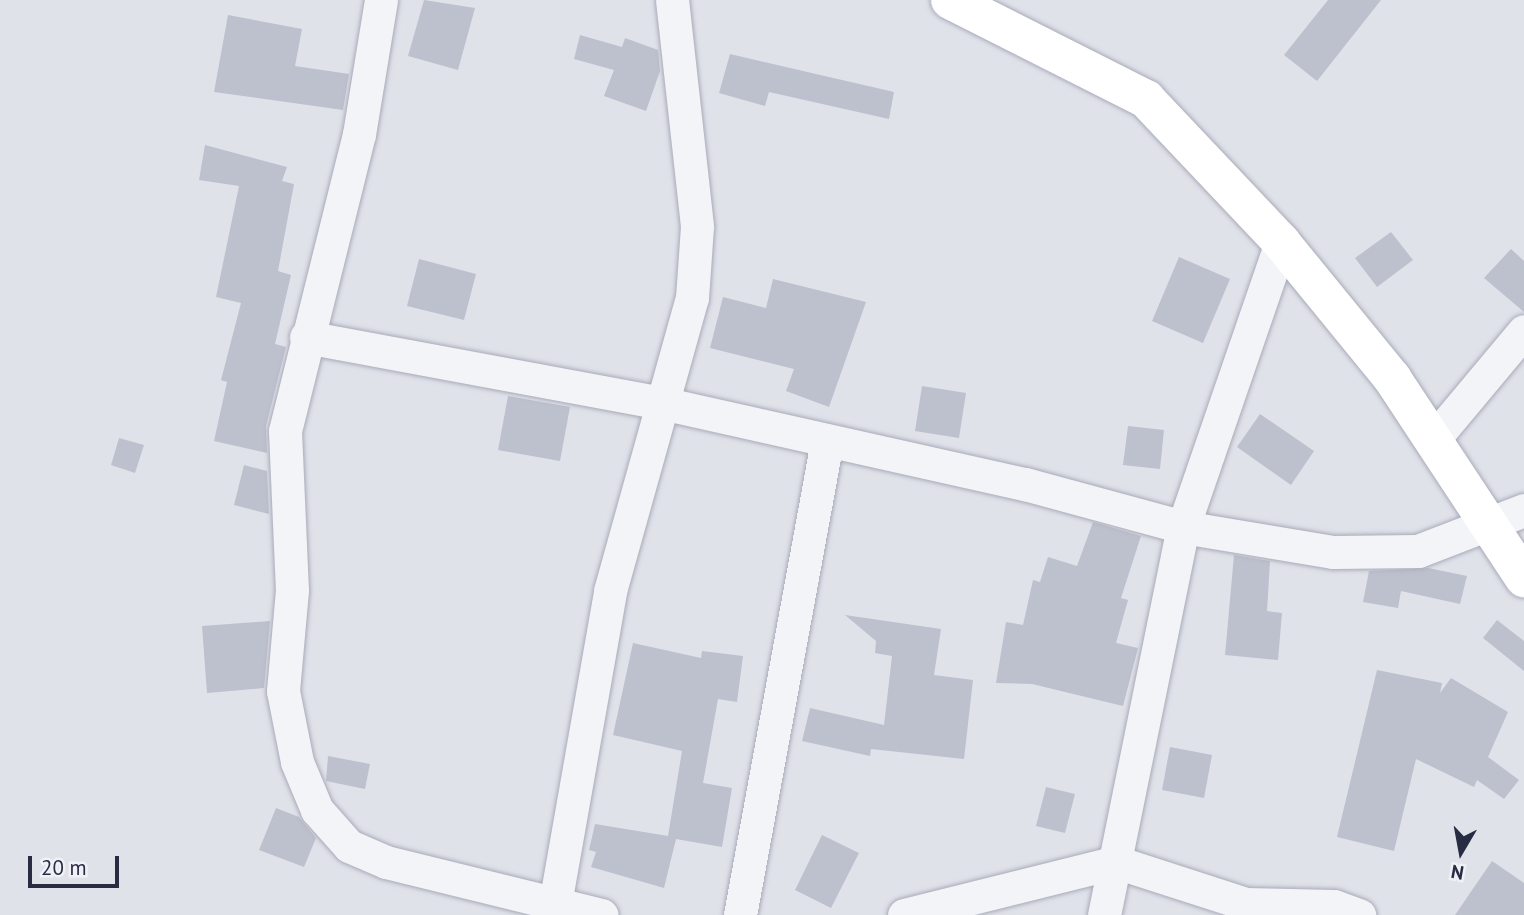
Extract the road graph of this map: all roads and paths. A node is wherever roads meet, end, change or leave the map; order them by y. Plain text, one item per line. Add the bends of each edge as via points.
1 (381, 0) edge
2 (672, 0) edge
3 (950, 0) edge
4 (1281, 242) junction
5 (1524, 331) edge
6 (306, 337) junction
7 (666, 404) junction
8 (1433, 441) junction
9 (827, 443) junction
10 (1524, 510) edge
11 (1183, 527) junction
12 (1488, 529) junction
13 (1524, 578) edge
14 (1115, 862) junction
15 (555, 904) junction
16 (602, 915) edge
17 (740, 915) edge
18 (904, 915) edge
19 (1104, 915) edge
20 (1359, 915) edge

1 - 6 street via 359,134
2 - 7 street via 697,226 692,298
3 - 4 main road via 1146,99
4 - 8 main road via 1392,378
4 - 11 street
5 - 8 street
6 - 7 street
6 - 15 street via 285,430 292,590 283,691 297,762 317,810 349,846 386,862
7 - 9 street
7 - 15 street via 610,592
8 - 12 main road
9 - 11 street via 1025,484
9 - 17 street
10 - 12 street
11 - 12 street via 1333,552 1418,551
11 - 14 street
12 - 13 main road
14 - 18 street
14 - 19 street
14 - 20 street via 1246,904 1334,905
15 - 16 street

